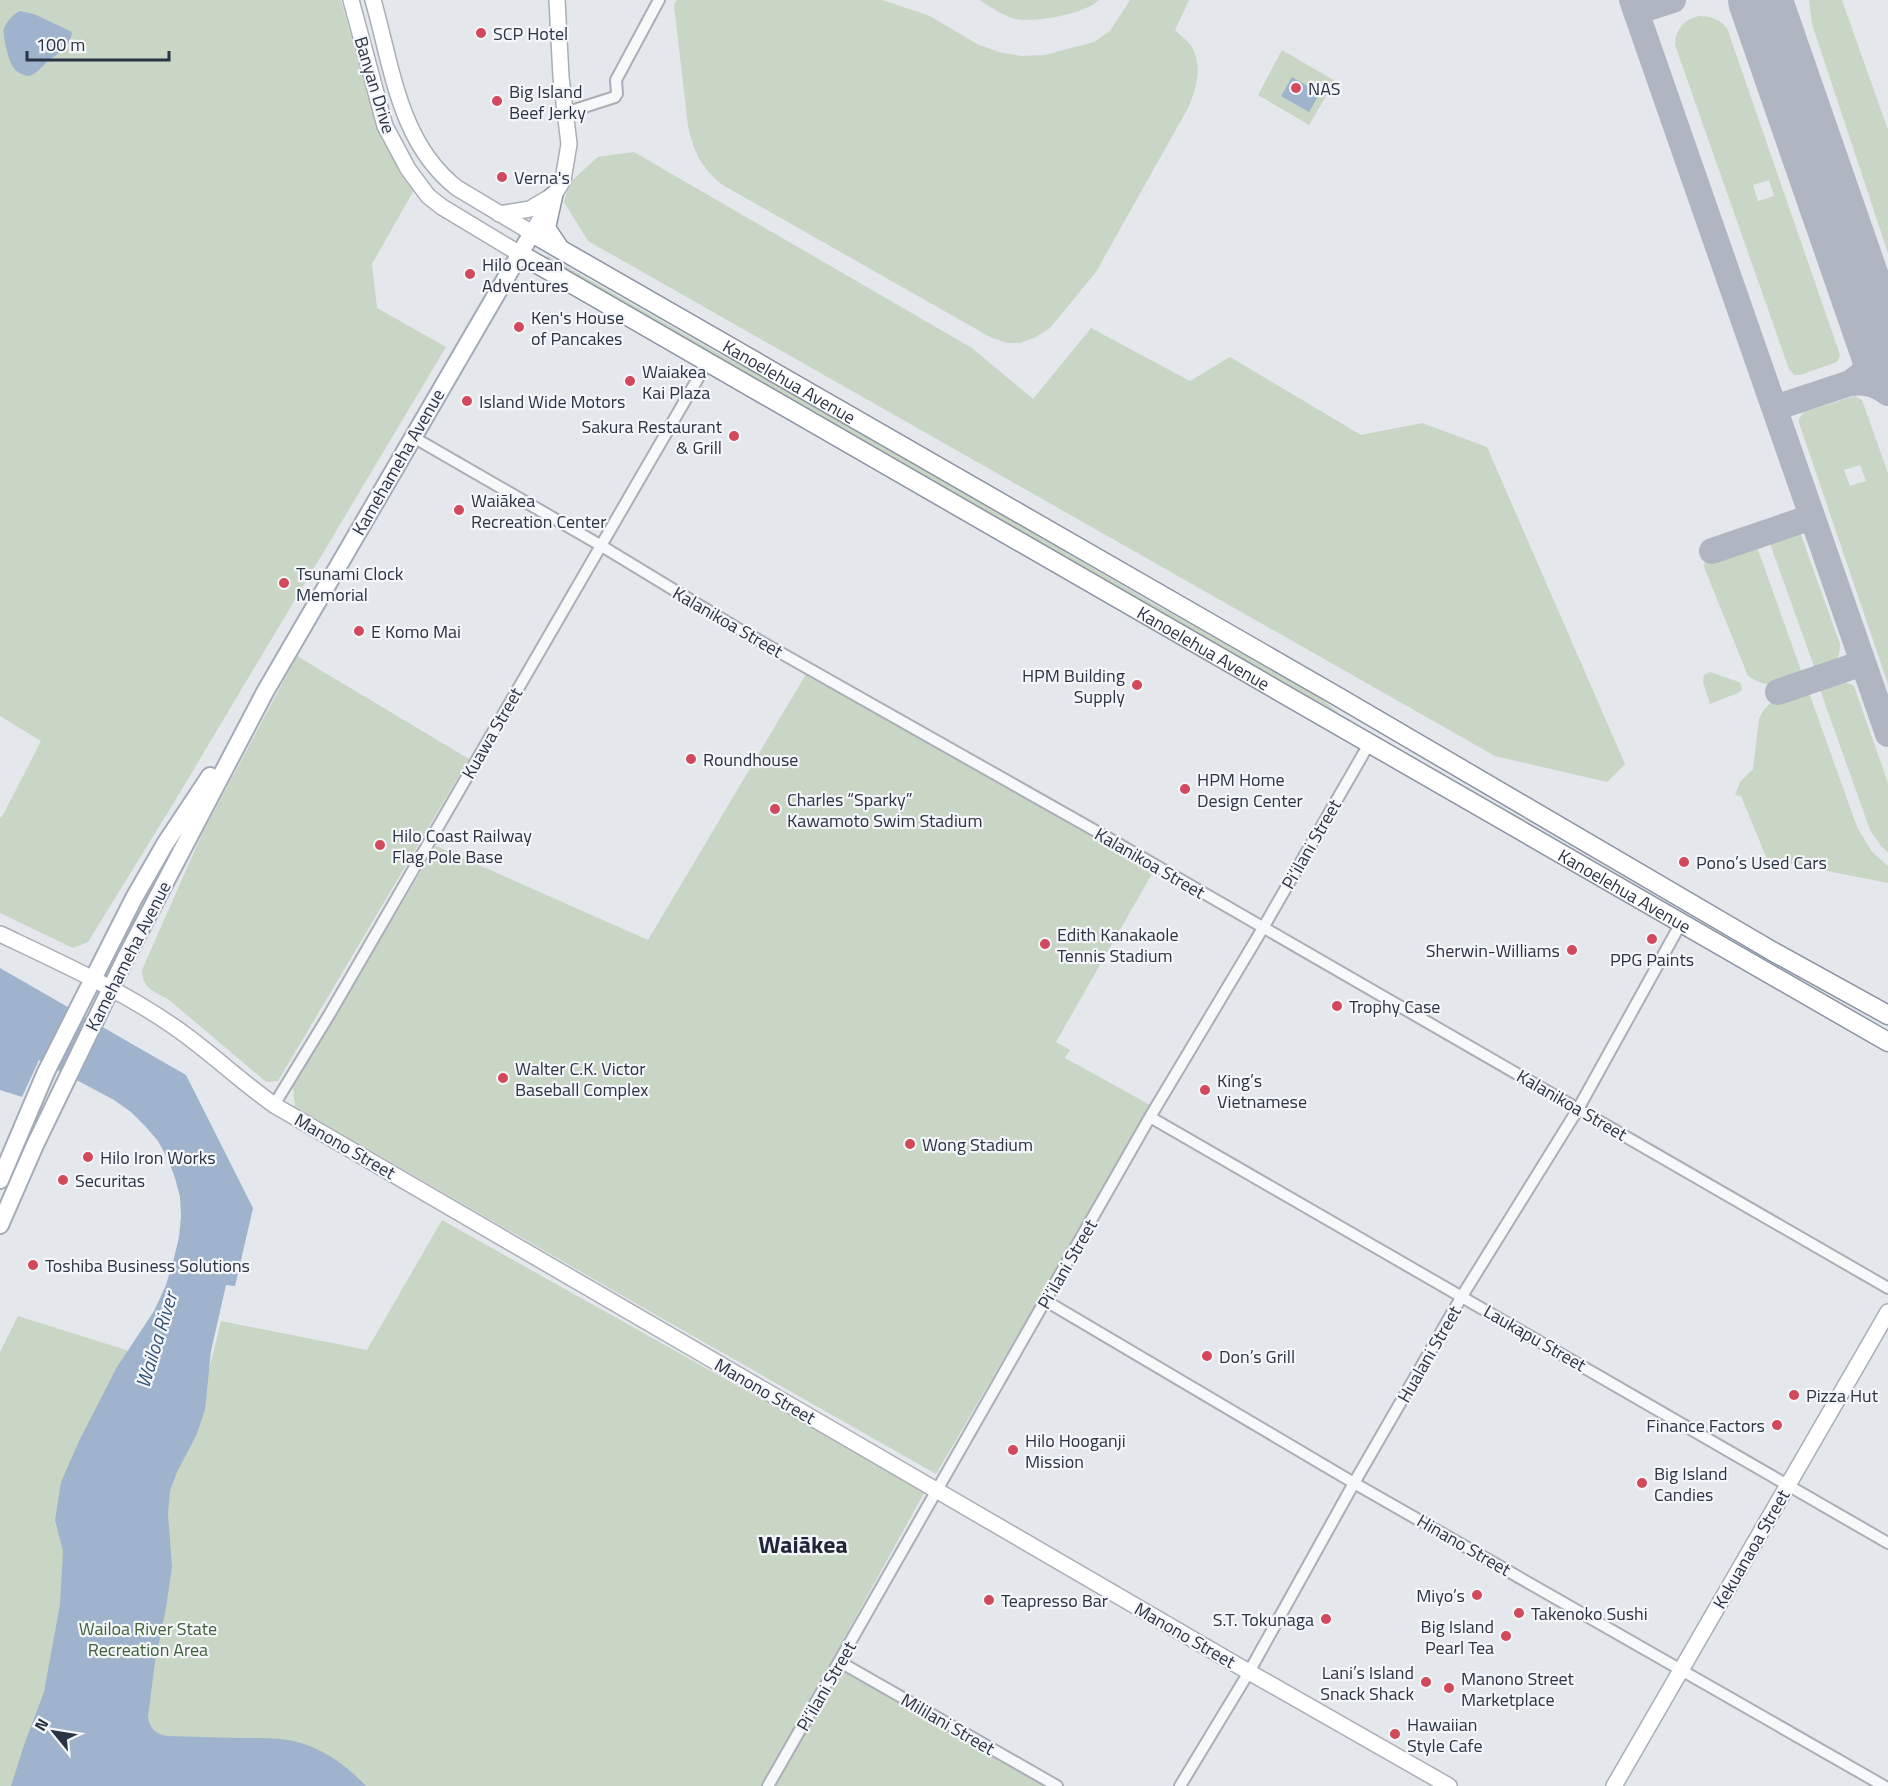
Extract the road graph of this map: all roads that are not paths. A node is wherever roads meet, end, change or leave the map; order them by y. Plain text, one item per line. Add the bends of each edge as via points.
1 (351, 0) edge
2 (373, 0) edge
3 (557, 0) edge
4 (659, 0) edge
5 (566, 117) junction
6 (553, 196) junction
7 (500, 214) junction
8 (532, 233) junction
9 (561, 250) junction
10 (520, 254) junction
11 (708, 361) junction
12 (413, 437) junction
13 (600, 545) junction
14 (265, 692) junction
15 (1335, 695) junction
16 (1409, 740) junction
17 (1369, 744) junction
18 (1682, 923) junction
19 (1263, 928) junction
20 (0, 934) edge
21 (93, 979) junction
22 (112, 988) junction
23 (1888, 1015) edge
24 (1888, 1042) edge
25 (274, 1105) junction
26 (1578, 1109) junction
27 (1150, 1117) junction
28 (0, 1180) edge
29 (0, 1225) edge
30 (1888, 1288) edge
31 (1462, 1296) junction
32 (1046, 1301) junction
33 (1888, 1312) edge
34 (1354, 1483) junction
35 (1787, 1485) junction
36 (938, 1491) junction
37 (1888, 1543) edge
38 (840, 1662) junction
39 (1682, 1669) junction
40 (1249, 1672) junction
41 (768, 1786) edge
42 (1057, 1786) edge
43 (1180, 1786) edge
44 (1449, 1786) edge
45 (1614, 1786) edge
46 (1884, 1786) edge

1 - 10 street, Banyan Drive via 385,126 408,169 428,196 442,207
2 - 7 street, Banyan Drive via 400,104 419,145 447,180
3 - 5 street
4 - 5 street via 616,80 616,96
5 - 6 street via 568,155 563,180
6 - 7 street via 530,209
6 - 8 street
6 - 9 highway via 546,228
7 - 8 street, Banyan Drive
8 - 9 highway, Kanoelehua Avenue
8 - 10 main road, Kamehameha Avenue
9 - 15 highway, Kanoelehua Avenue
10 - 11 highway, Kanoelehua Avenue
10 - 12 main road, Kamehameha Avenue
11 - 13 street, Kuawa Street
11 - 17 highway, Kanoelehua Avenue
12 - 13 street, Kalanikoa Street
12 - 14 main road, Kamehameha Avenue
13 - 19 street, Kalanikoa Street via 735,627
13 - 25 street, Kuawa Street
14 - 21 main road, Kamehameha Avenue via 165,844
14 - 22 main road, Kamehameha Avenue
15 - 16 highway, Kanoelehua Avenue
15 - 17 highway
16 - 17 highway via 1383,739
16 - 23 highway, Kanoelehua Avenue
17 - 18 highway, Kanoelehua Avenue
17 - 19 street, Pi‘ilani Street
18 - 24 highway, Kanoelehua Avenue
18 - 26 street, Hualani Street
19 - 26 street, Kalanikoa Street
19 - 27 street, Pi‘ilani Street
20 - 21 street, Manono Street
21 - 22 street, Manono Street
21 - 28 main road, Kamehameha Avenue via 46,1072
22 - 25 street, Manono Street via 173,1026
22 - 29 main road, Kamehameha Avenue
25 - 36 street, Manono Street
26 - 30 street, Kalanikoa Street
26 - 31 street, Hualani Street
27 - 31 street, Laukapu Street
27 - 32 street, Pi‘ilani Street
31 - 34 street, Hualani Street
31 - 35 street, Laukapu Street
32 - 34 street, Hinano Street
32 - 36 street, Pi‘ilani Street
33 - 35 street, Kekuanaoa Street
34 - 39 street, Hinano Street
34 - 40 street, Hualani Street
35 - 37 street, Laukapu Street
35 - 39 street, Kekuanaoa Street
36 - 38 street, Pi‘ilani Street
36 - 40 street, Manono Street
38 - 41 street, Pi‘ilani Street
38 - 42 street, Mililani Street
39 - 45 street, Kekuanaoa Street
39 - 46 street, Hinano Street
40 - 43 street, Hualani Street
40 - 44 street, Manono Street

